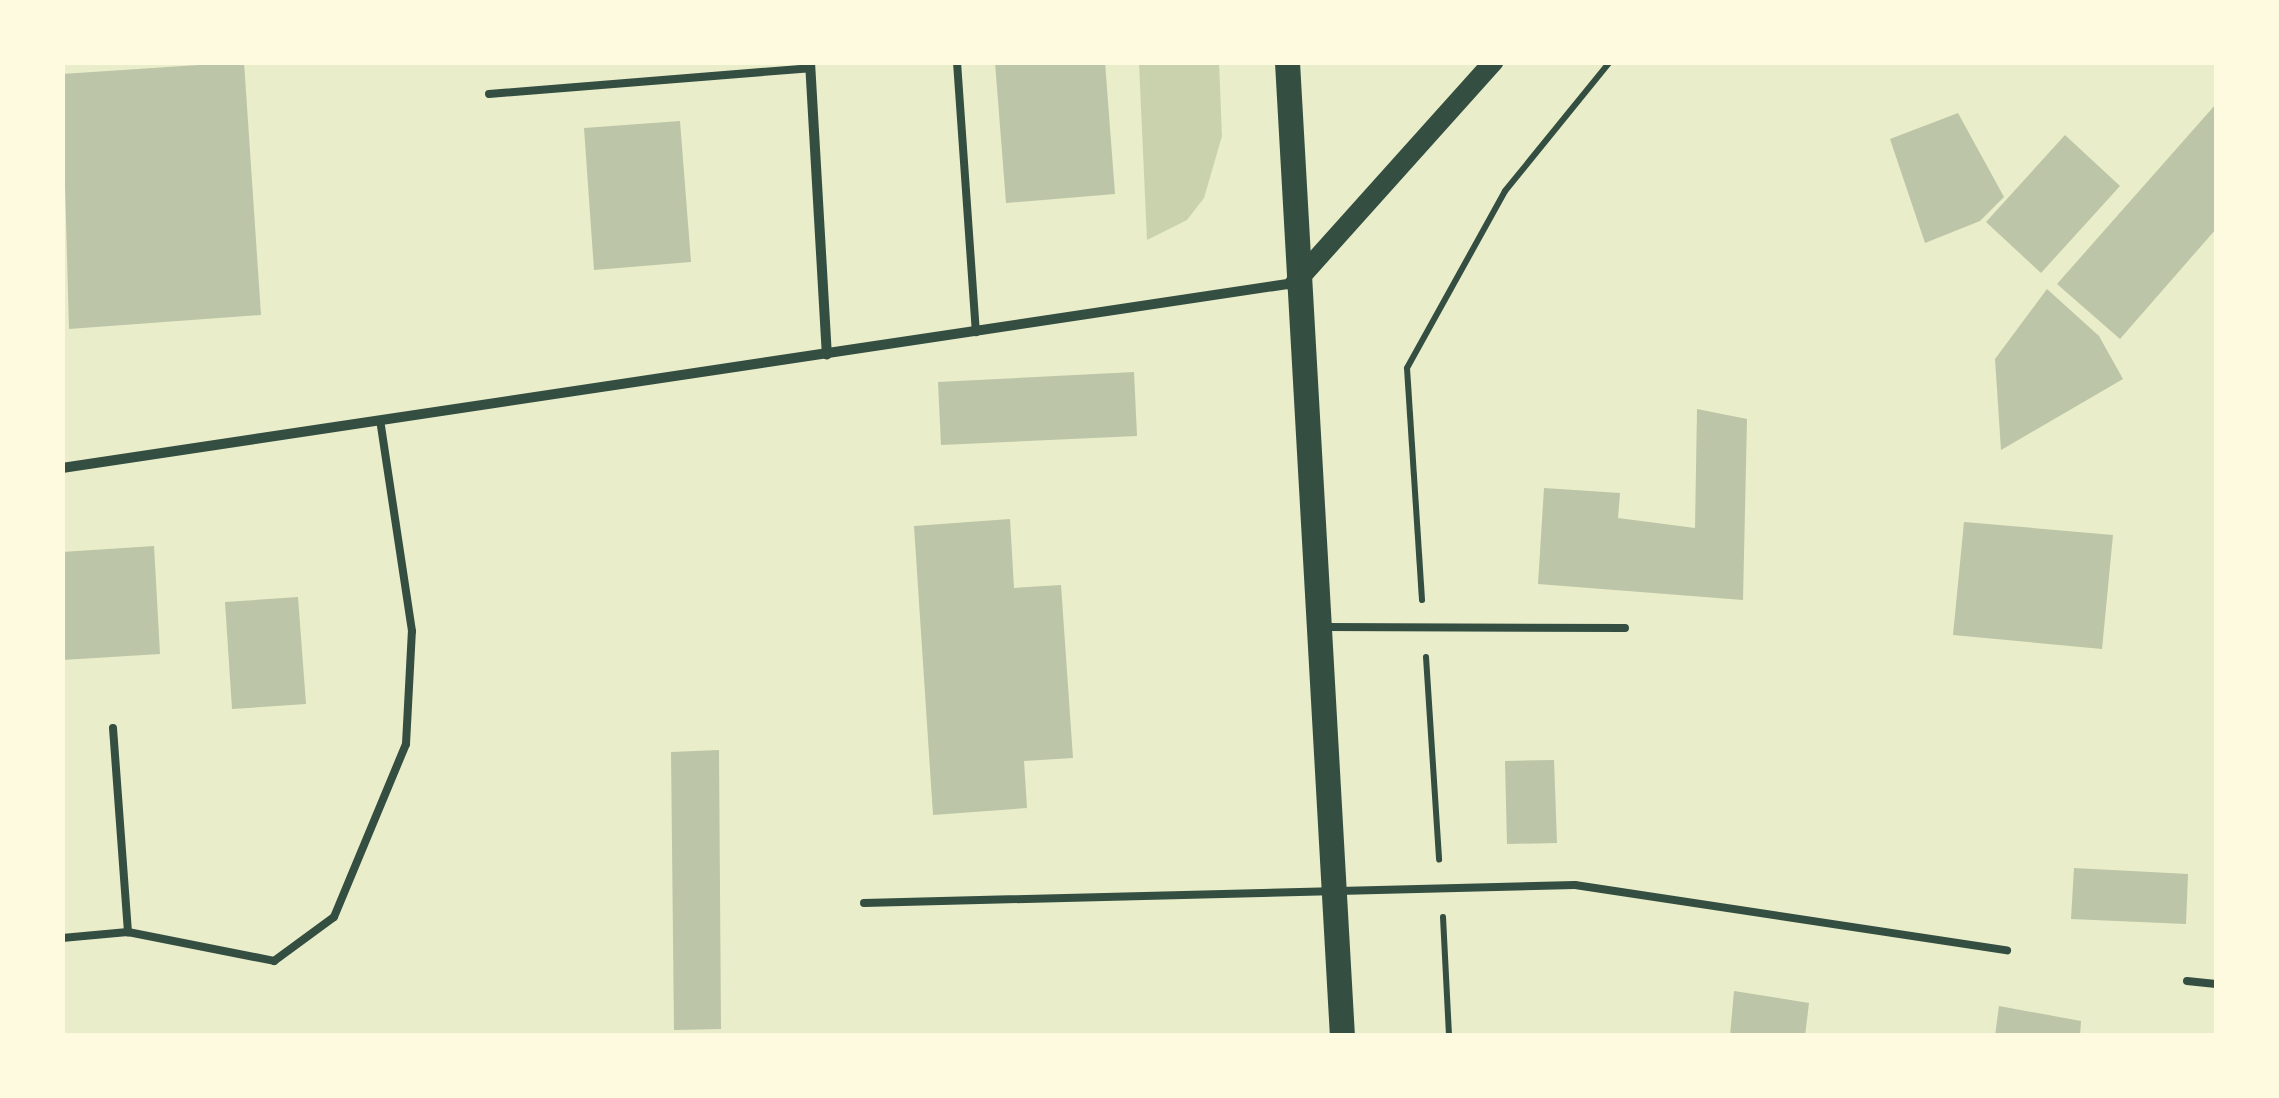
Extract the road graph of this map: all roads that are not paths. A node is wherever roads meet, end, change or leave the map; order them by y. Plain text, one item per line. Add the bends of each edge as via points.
1 (957, 62) edge
2 (1287, 62) edge
3 (1493, 62) edge
4 (810, 65) edge
5 (489, 94) dead end
6 (1295, 282) junction
7 (976, 332) junction
8 (827, 355) junction
9 (381, 426) junction
10 (62, 468) edge
11 (1320, 626) junction
12 (1625, 628) dead end
13 (113, 728) dead end
14 (1337, 888) junction
15 (864, 903) dead end
16 (128, 932) junction
17 (62, 938) edge
18 (2007, 950) dead end
19 (2187, 981) dead end
20 (2216, 984) edge
21 (1342, 1036) edge

1 - 7 lane
2 - 6 main road
3 - 6 main road
4 - 5 lane
4 - 8 street
6 - 7 street
6 - 11 main road
7 - 8 street
8 - 9 street
9 - 10 street
9 - 16 lane via 412,630 406,744 334,917 274,961
11 - 12 lane
11 - 14 main road
13 - 16 lane
14 - 15 lane
14 - 18 lane via 1575,884
14 - 21 main road
16 - 17 lane
19 - 20 lane

